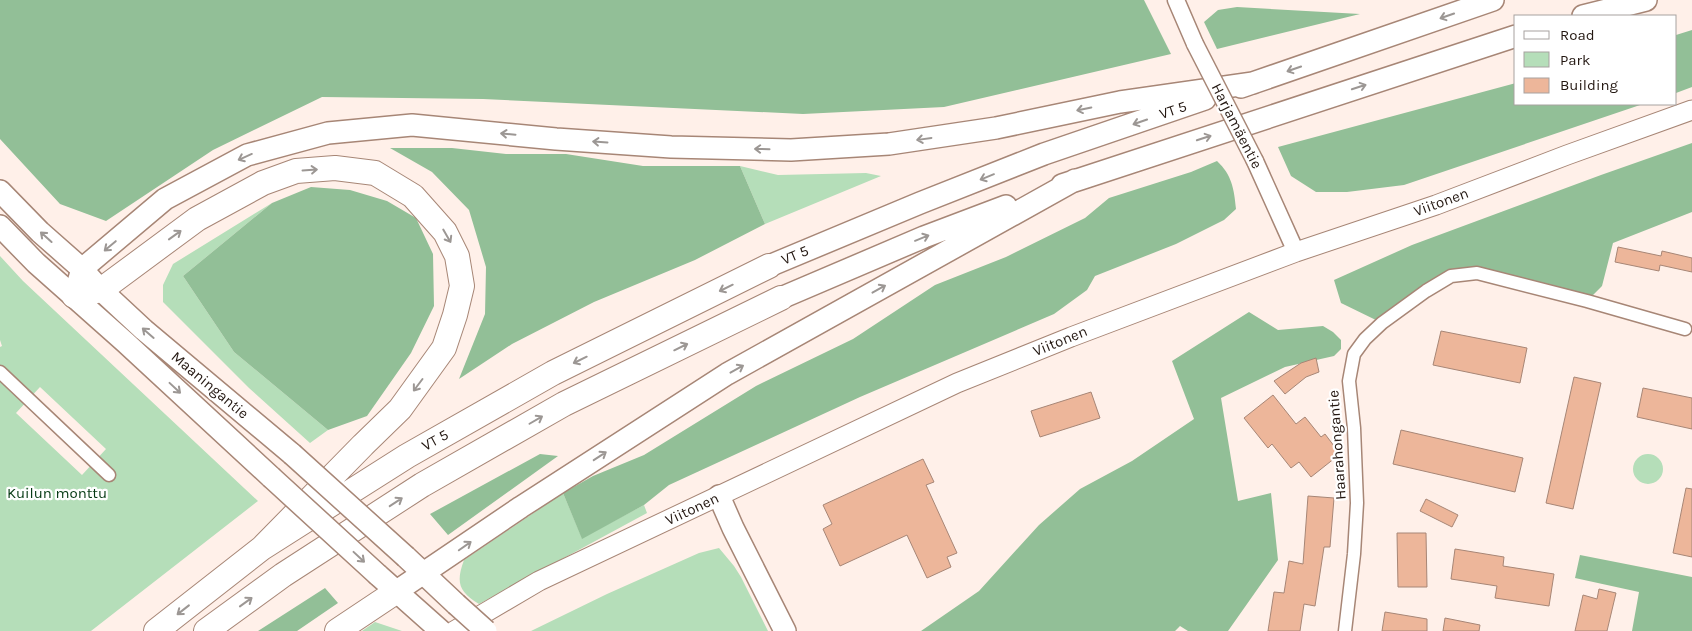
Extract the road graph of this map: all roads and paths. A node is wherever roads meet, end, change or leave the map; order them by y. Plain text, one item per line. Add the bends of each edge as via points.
1 (1176, 0) edge
2 (1493, 0) edge
3 (1646, 0) edge
4 (1587, 15) edge
5 (1514, 37) edge
6 (1253, 83) junction
7 (1692, 110) edge
8 (1074, 180) junction
9 (0, 191) edge
10 (0, 226) edge
11 (1296, 252) junction
12 (769, 266) joint
13 (82, 269) junction
14 (101, 290) junction
15 (74, 296) junction
16 (781, 298) joint
17 (1685, 329) dead end
18 (0, 372) edge
19 (109, 476) dead end
20 (719, 496) junction
21 (262, 548) junction
22 (424, 573) junction
23 (397, 591) junction
24 (434, 625) edge
25 (156, 631) edge
26 (206, 631) edge
27 (336, 631) edge
28 (454, 631) edge
29 (486, 631) edge
30 (785, 631) edge
31 (1345, 631) edge

1 - 11 street, Harjamäentie, bridge via 1195,44 1256,161
2 -> 6 main road, VT 5
3 - 4 main road
8 -> 5 main road
6 -> 12 main road, VT 5 via 1044,154
6 -> 13 main road via 1120,102 996,128 889,144 791,150 671,147 412,125 328,133 247,155 165,199
7 - 11 main road, Viitonen via 1436,205
16 -> 8 main road via 924,237
22 -> 8 main road via 727,374
13 -> 9 main road, Maaningantie
10 - 15 main road, Maaningantie
11 - 20 main road, Viitonen via 958,383
12 -> 21 highway, VT 5 via 553,373 406,456
13 - 14 main road, Maaningantie
13 - 15 main road
14 - 15 highway
14 -> 21 highway via 197,219 264,183 296,171 335,168 375,173 413,196 445,232 457,256 462,286 444,348 400,409
22 -> 14 main road, Maaningantie, bridge via 292,454
15 -> 23 main road, Maaningantie, bridge
26 -> 16 highway via 283,575 422,485 564,404
17 - 31 street, Haarahongantie via 1477,273 1451,276 1382,323 1354,354 1349,381 1357,503
18 - 19 street
20 - 28 main road, Viitonen via 539,581
20 - 30 main road
21 -> 25 highway, VT 5
22 - 23 main road
22 - 29 main road, Maaningantie, bridge
23 - 24 main road, Maaningantie
23 - 27 highway

